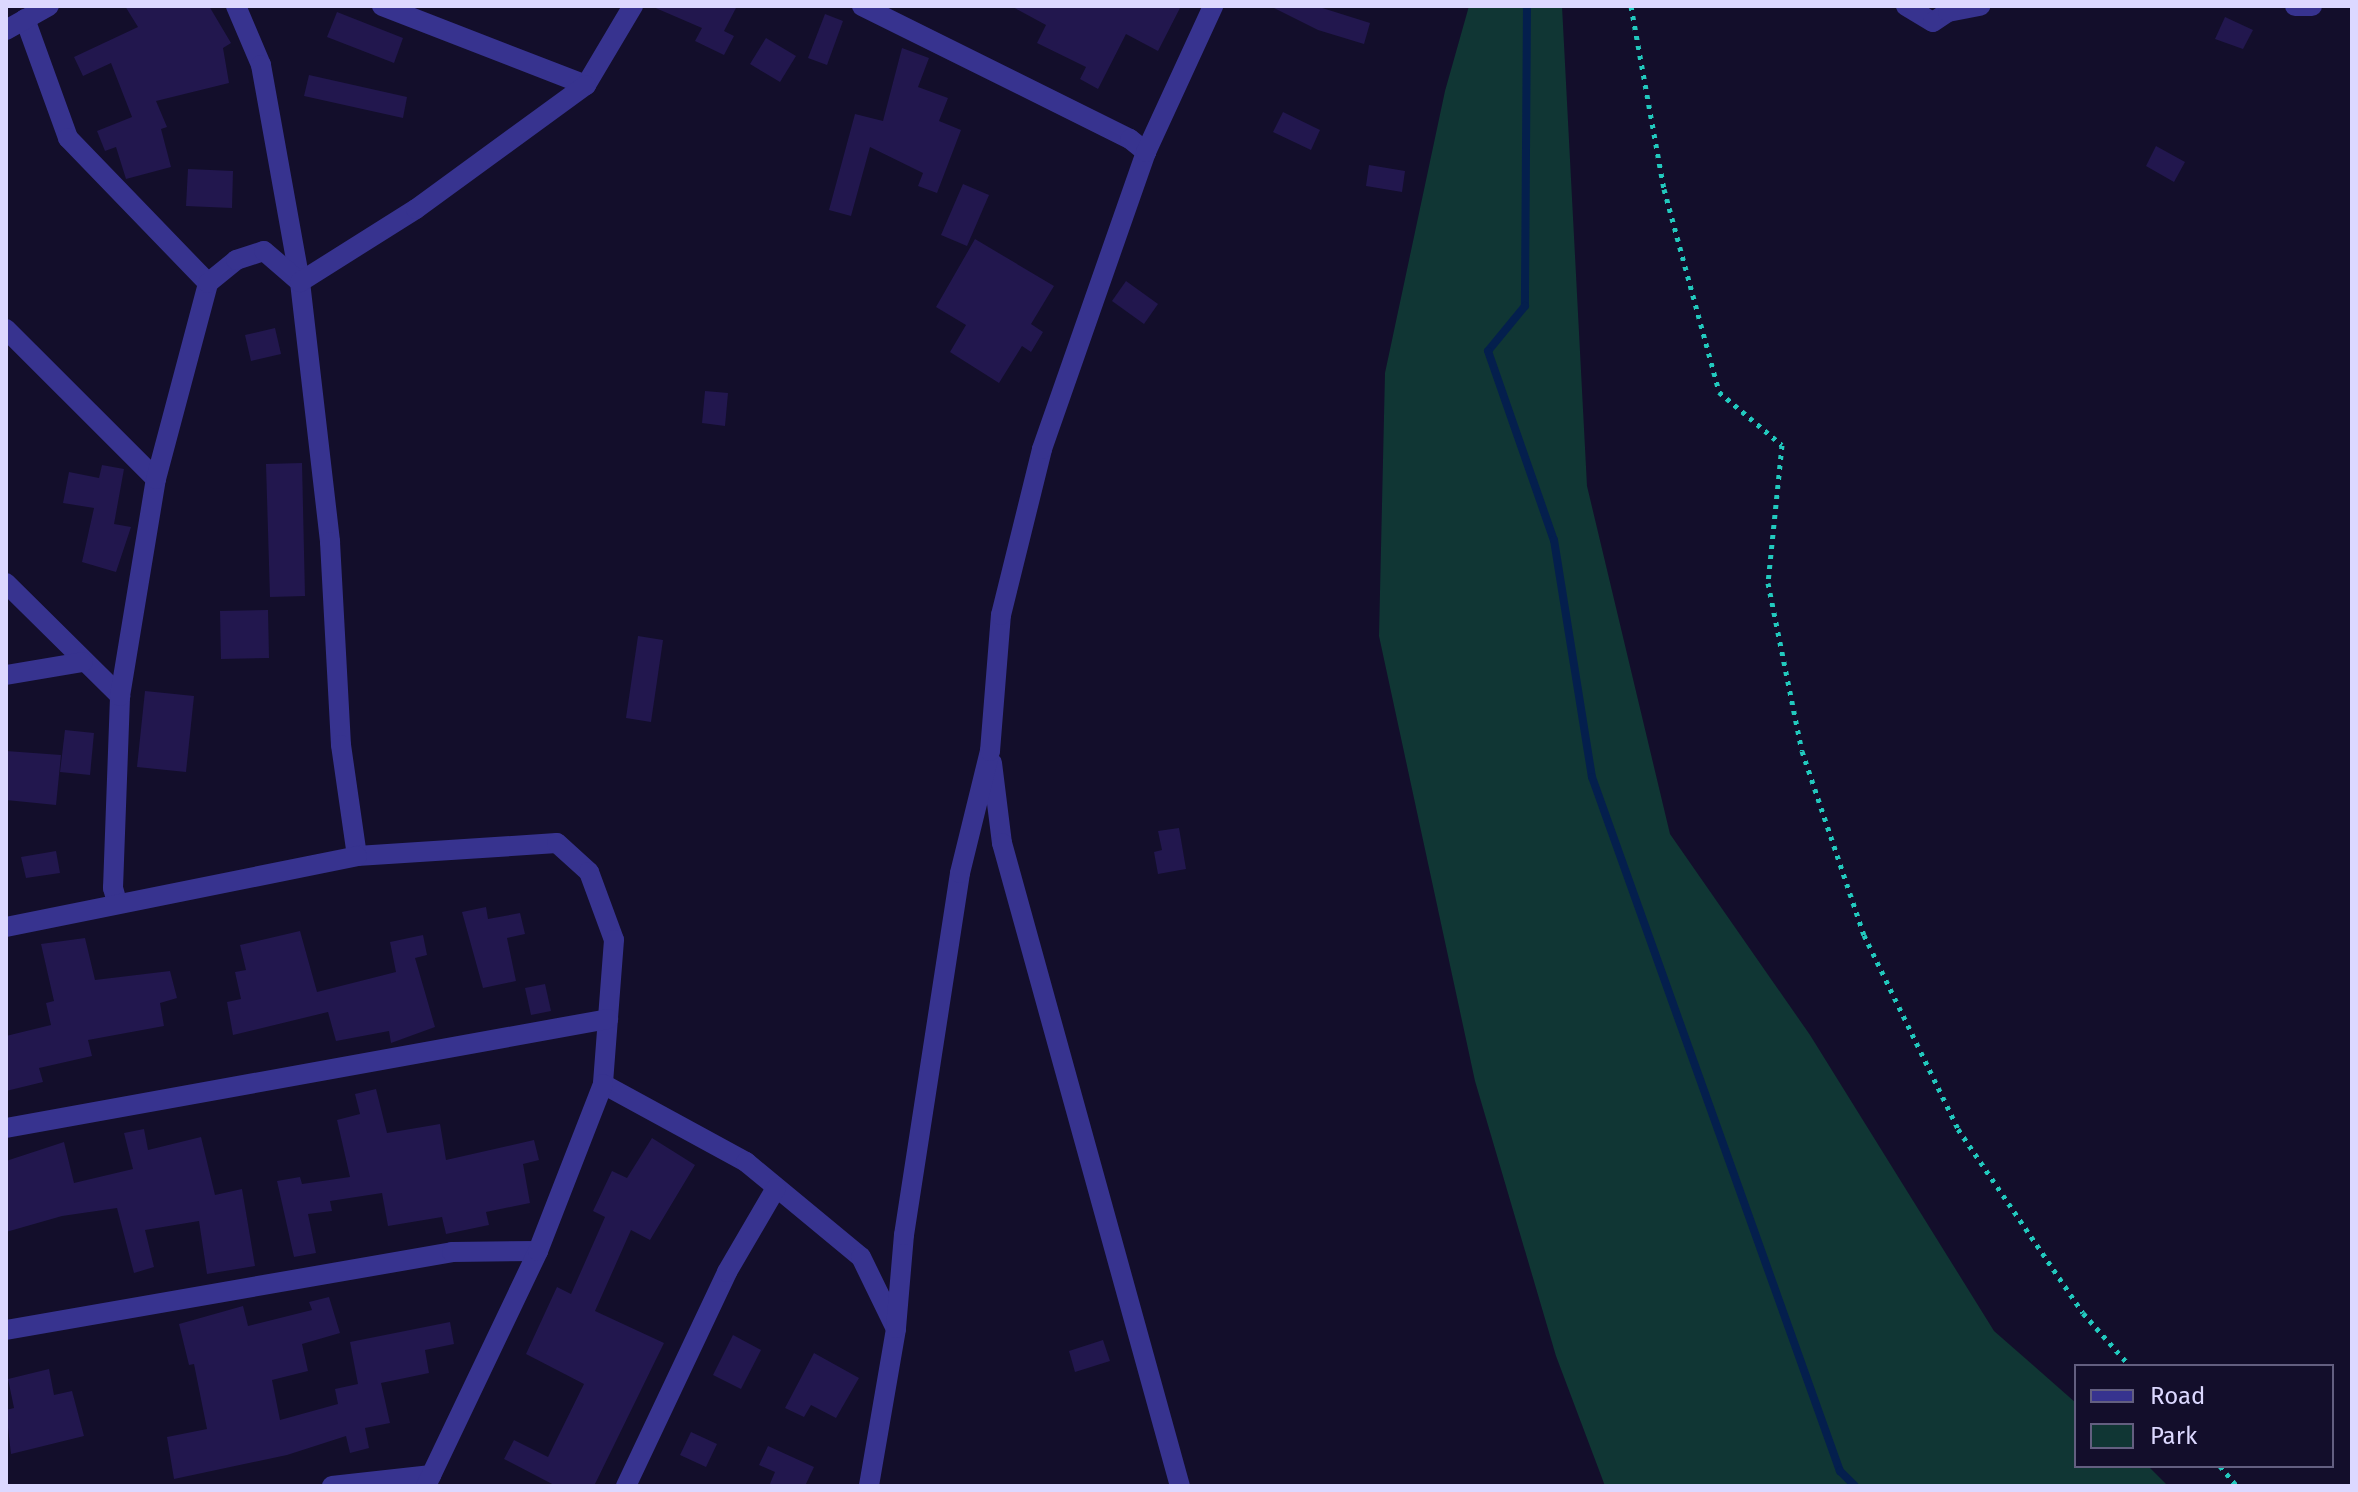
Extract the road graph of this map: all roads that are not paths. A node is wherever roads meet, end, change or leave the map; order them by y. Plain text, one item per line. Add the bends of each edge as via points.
1 (49, 6) edge
2 (236, 6) edge
3 (382, 6) edge
4 (633, 6) edge
5 (862, 6) edge
6 (1213, 6) edge
7 (1906, 6) edge
8 (1980, 6) edge
9 (2295, 6) edge
10 (2312, 6) edge
11 (25, 19) junction
12 (6, 30) edge
13 (586, 85) junction
14 (1146, 152) junction
15 (300, 282) junction
16 (208, 283) junction
17 (6, 329) edge
18 (156, 479) junction
19 (6, 583) edge
20 (83, 662) junction
21 (6, 675) edge
22 (120, 696) junction
23 (990, 751) junction
24 (357, 856) junction
25 (117, 902) junction
26 (6, 927) edge
27 (608, 1019) junction
28 (603, 1084) junction
29 (6, 1128) edge
30 (776, 1188) junction
31 (538, 1251) junction
32 (896, 1329) junction
33 (6, 1330) edge
34 (429, 1480) edge
35 (332, 1486) edge
36 (626, 1486) edge
37 (869, 1486) edge
38 (1180, 1486) edge

1 - 11 street
2 - 15 street via 261,65
3 - 13 street
4 - 13 street
5 - 14 street via 1130,139
6 - 14 street
7 - 8 street via 1933,22 1948,12
9 - 10 street
11 - 12 street
11 - 16 street via 68,138
13 - 15 street via 416,209
14 - 23 street via 1042,449 1001,615
15 - 16 street via 264,251 236,260
15 - 24 street via 330,542 341,745
16 - 18 street
17 - 18 street
18 - 22 street
19 - 20 street
20 - 21 street
20 - 22 street
22 - 25 street via 113,888
23 - 32 street via 960,873 904,1235
23 - 38 street via 1002,843
24 - 25 street
24 - 27 street via 557,843 589,872 614,940
25 - 26 street
27 - 28 street
27 - 29 street
28 - 30 street via 746,1162
28 - 31 street
30 - 32 street via 861,1257
30 - 36 street via 727,1272
31 - 33 street via 452,1252
31 - 34 street
32 - 37 street
34 - 35 street

